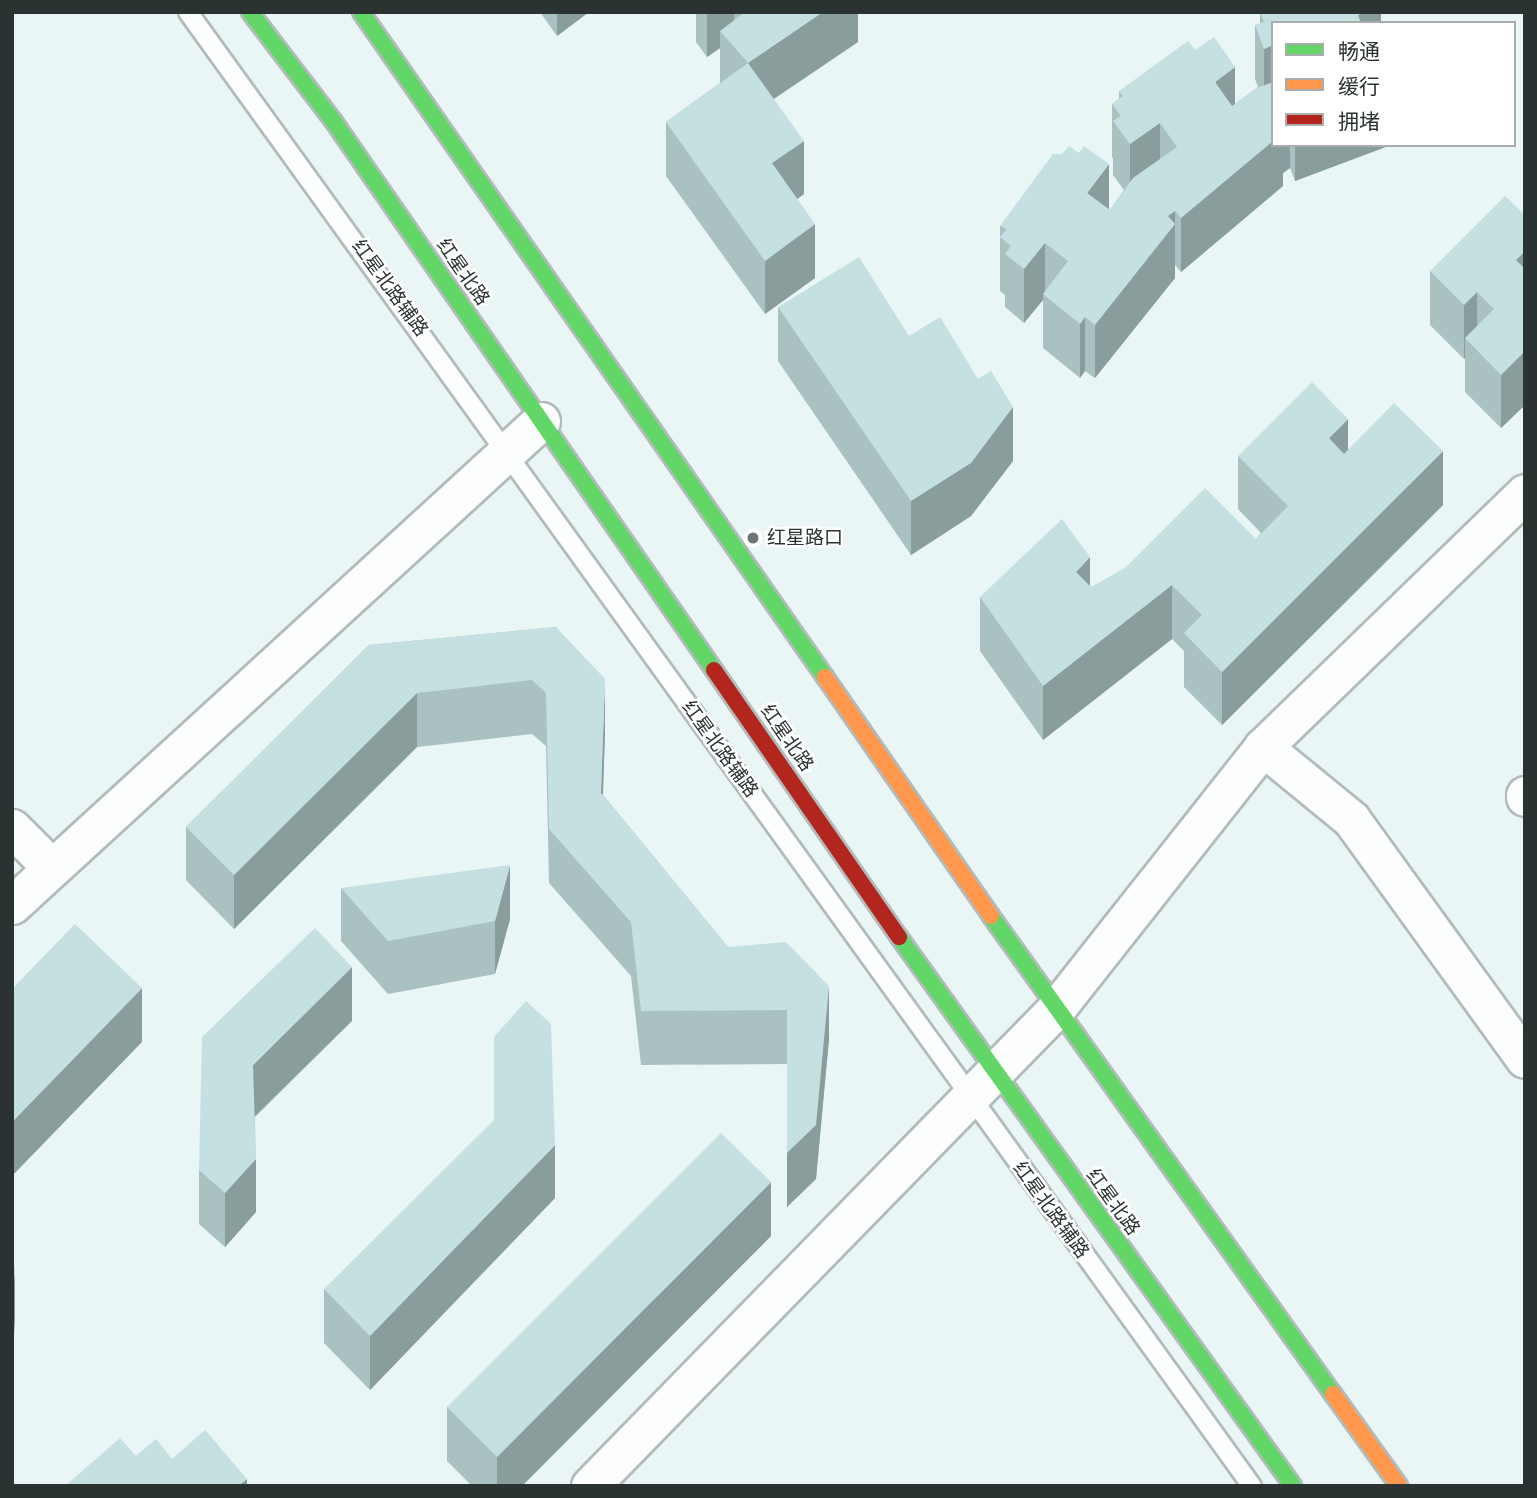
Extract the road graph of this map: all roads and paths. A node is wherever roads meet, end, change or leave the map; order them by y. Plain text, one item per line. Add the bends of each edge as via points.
1 (188, 12) edge
2 (250, 12) edge
3 (361, 12) edge
4 (541, 421) junction
5 (507, 451) junction
6 (1525, 494) edge
7 (1263, 747) junction
8 (12, 828) edge
9 (51, 867) junction
10 (12, 905) edge
11 (1056, 1009) junction
12 (1525, 1059) edge
13 (981, 1086) junction
14 (590, 1486) edge
15 (1252, 1486) edge
16 (1293, 1486) edge
17 (1399, 1486) edge

1 - 5 lane, 红星北路辅路
2 - 4 main road, 红星北路 via 334,122
3 - 11 main road
4 - 5 street
4 - 13 main road, 红星北路
5 - 9 street
5 - 13 lane, 红星北路辅路
6 - 7 street
7 - 11 street
7 - 12 street via 1351,819
8 - 9 street
9 - 10 street
11 - 13 street
11 - 17 main road
13 - 14 street
13 - 15 lane, 红星北路辅路
13 - 16 main road, 红星北路

